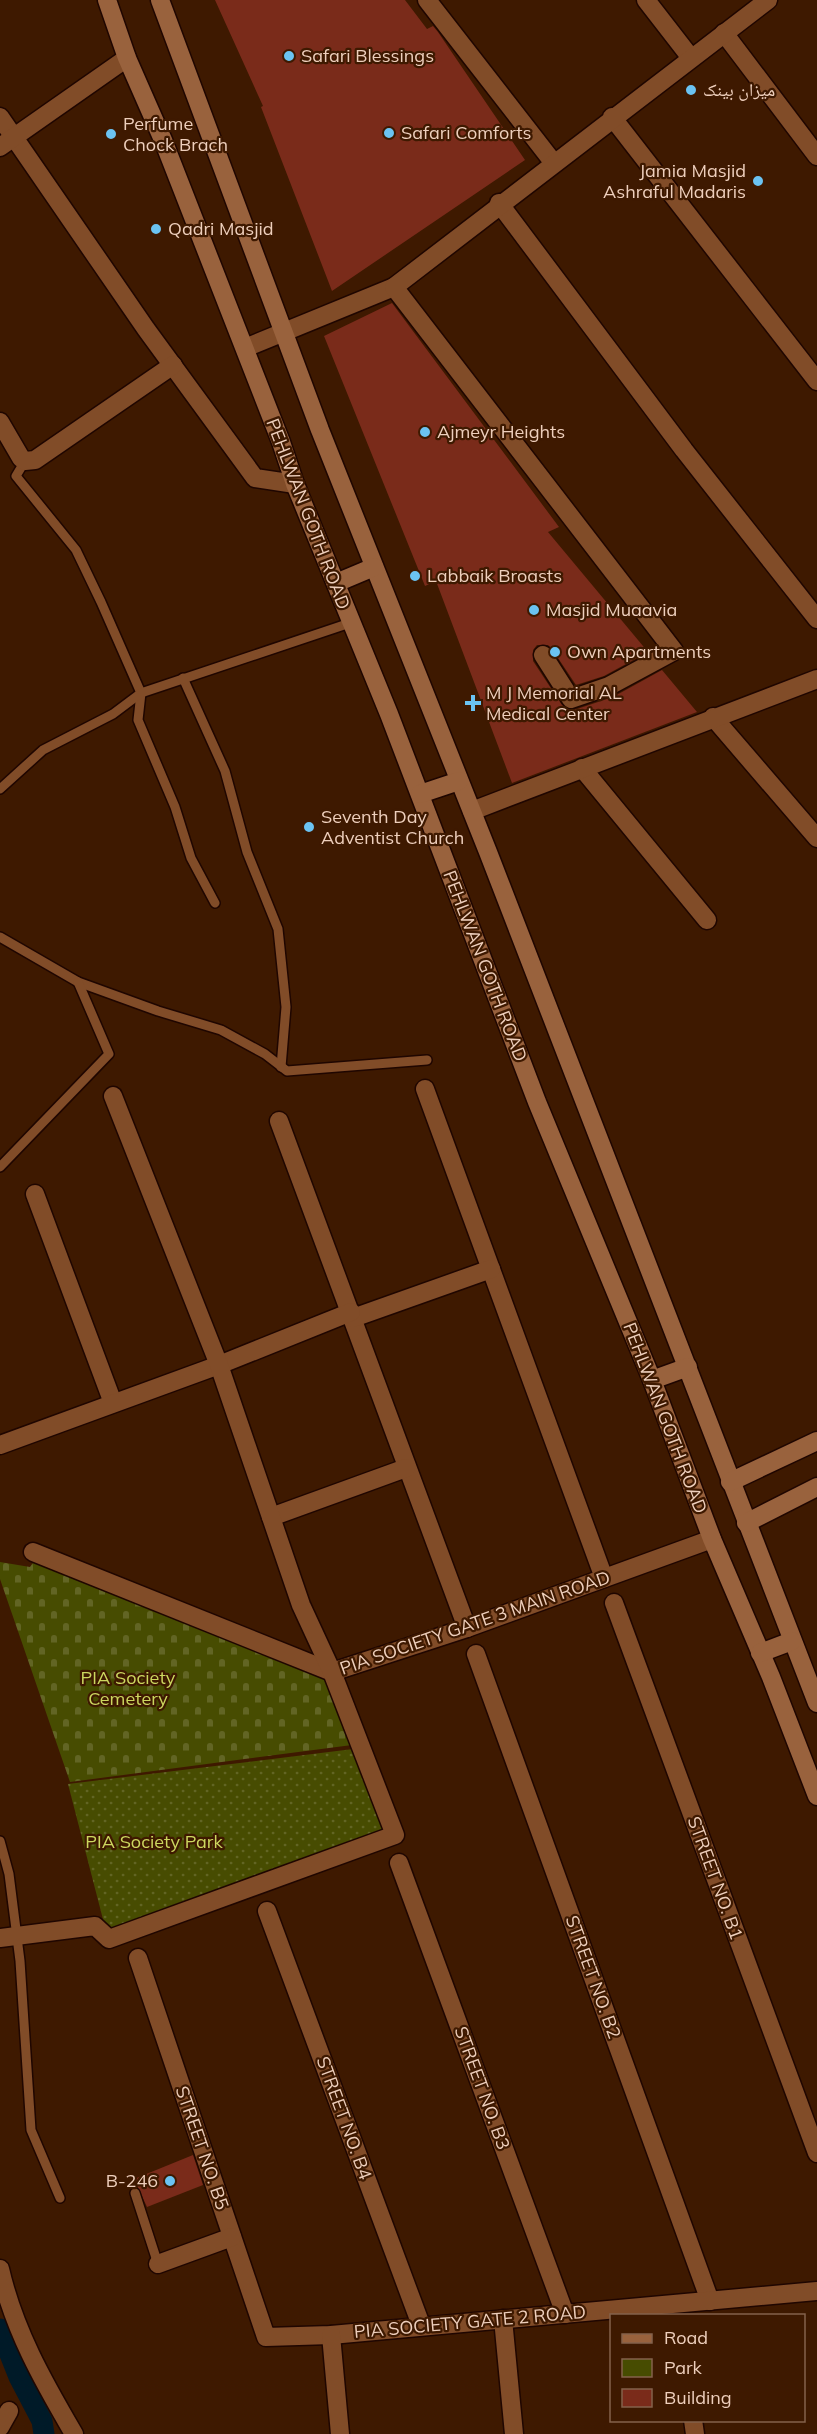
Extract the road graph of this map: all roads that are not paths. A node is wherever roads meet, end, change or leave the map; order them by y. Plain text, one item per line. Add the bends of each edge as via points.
1 (108, 0) edge
2 (159, 0) edge
3 (426, 0) edge
4 (646, 0) edge
5 (768, 0) edge
6 (724, 33) junction
7 (127, 58) junction
8 (691, 58) junction
9 (0, 117) edge
10 (612, 117) junction
11 (7, 142) edge
12 (817, 156) edge
13 (553, 162) junction
14 (499, 203) junction
15 (394, 286) junction
16 (282, 330) junction
17 (244, 348) junction
18 (173, 365) junction
19 (817, 381) edge
20 (0, 422) edge
21 (25, 461) junction
22 (295, 484) junction
23 (374, 567) junction
24 (336, 583) junction
25 (817, 618) edge
26 (350, 623) junction
27 (543, 655) dead end
28 (183, 678) junction
29 (817, 679) edge
30 (141, 693) junction
31 (713, 717) junction
32 (582, 768) junction
33 (459, 781) junction
34 (0, 789) edge
35 (420, 794) junction
36 (472, 811) junction
37 (817, 838) edge
38 (215, 903) dead end
39 (707, 920) dead end
40 (0, 937) edge
41 (78, 982) junction
42 (427, 1060) dead end
43 (281, 1067) junction
44 (425, 1089) dead end
45 (113, 1096) dead end
46 (279, 1121) dead end
47 (0, 1167) edge
48 (35, 1194) dead end
49 (491, 1269) junction
50 (352, 1315) junction
51 (219, 1365) junction
52 (688, 1367) junction
53 (651, 1380) junction
54 (113, 1403) junction
55 (817, 1441) edge
56 (0, 1445) edge
57 (406, 1468) junction
58 (730, 1482) junction
59 (817, 1487) edge
60 (271, 1517) junction
61 (746, 1523) junction
62 (712, 1539) junction
63 (33, 1552) dead end
64 (604, 1578) junction
65 (614, 1603) dead end
66 (467, 1628) junction
67 (792, 1641) junction
68 (760, 1653) junction
69 (476, 1654) dead end
70 (332, 1672) junction
71 (817, 1703) edge
72 (817, 1796) edge
73 (0, 1840) edge
74 (399, 1863) dead end
75 (267, 1911) dead end
76 (8, 1937) edge
77 (138, 1958) dead end
78 (817, 2153) edge
79 (135, 2193) dead end
80 (60, 2198) dead end
81 (232, 2237) junction
82 (158, 2264) joint
83 (0, 2269) edge
84 (817, 2290) edge
85 (710, 2301) junction
86 (683, 2309) edge
87 (565, 2314) junction
88 (503, 2319) junction
89 (422, 2325) junction
90 (331, 2335) junction
91 (266, 2337) joint
92 (74, 2434) edge
93 (340, 2434) edge
94 (514, 2434) edge

1 - 7 main road, PEHLWAN GOTH ROAD
2 - 16 main road
3 - 13 street
4 - 8 street
5 - 6 street
6 - 8 street
6 - 12 street
7 - 11 street
7 - 17 main road, PEHLWAN GOTH ROAD
8 - 10 street
9 - 11 street
10 - 13 street
10 - 19 street
11 - 18 street
13 - 14 street
14 - 15 street
14 - 25 street via 684,450
15 - 16 street
15 - 27 street via 674,651 609,686 571,699
16 - 17 street
16 - 23 main road
17 - 22 main road, PEHLWAN GOTH ROAD
18 - 21 street via 35,460
18 - 22 street via 255,477
20 - 21 street
21 - 30 lane via 16,476 76,550
22 - 24 main road, PEHLWAN GOTH ROAD
23 - 24 main road
23 - 33 main road
24 - 26 main road, PEHLWAN GOTH ROAD
26 - 28 lane
26 - 35 main road, PEHLWAN GOTH ROAD
28 - 30 lane
28 - 43 lane via 225,771 247,852 278,929 286,1008
29 - 31 street
30 - 34 lane via 113,714 43,750
30 - 38 lane via 138,720 175,807 191,858
31 - 32 street
31 - 37 street
32 - 36 street
32 - 39 street
33 - 35 main road
33 - 36 main road
35 - 53 main road, PEHLWAN GOTH ROAD via 537,1102
36 - 52 main road
40 - 41 lane
41 - 43 lane via 221,1030
41 - 47 lane via 109,1054
42 - 43 lane via 287,1071
44 - 49 street
45 - 51 street
46 - 50 street
48 - 54 street
49 - 50 street
49 - 64 street
50 - 51 street
50 - 57 street
51 - 54 street
51 - 60 street
52 - 53 main road
52 - 58 main road
53 - 62 main road, PEHLWAN GOTH ROAD
54 - 56 street
55 - 58 main road
57 - 60 street
57 - 66 street
58 - 61 main road
59 - 61 main road
60 - 70 street via 301,1605
61 - 67 main road
62 - 64 street, PIA SOCIETY GATE 3 MAIN ROAD
62 - 68 main road, PEHLWAN GOTH ROAD
63 - 70 street
64 - 66 street, PIA SOCIETY GATE 3 MAIN ROAD
65 - 78 street, STREET NO. B1
66 - 70 street, PIA SOCIETY GATE 3 MAIN ROAD
67 - 68 main road
67 - 71 main road
68 - 72 main road, PEHLWAN GOTH ROAD
69 - 85 street, STREET NO. B2
70 - 76 street, PIA SOCIETY GATE 3 MAIN ROAD via 394,1835 109,1939 95,1926
73 - 76 lane via 9,1874
74 - 87 street, STREET NO. B3
75 - 89 street, STREET NO. B4
76 - 80 lane via 31,2130
77 - 81 street, STREET NO. B5
79 - 82 lane
81 - 82 street
81 - 91 street, STREET NO. B5
83 - 92 street via 7,2300 36,2370
84 - 85 street, PIA SOCIETY GATE 2 ROAD
85 - 86 street, PIA SOCIETY GATE 2 ROAD
86 - 87 street, PIA SOCIETY GATE 2 ROAD
87 - 88 street, PIA SOCIETY GATE 2 ROAD
88 - 89 street, PIA SOCIETY GATE 2 ROAD
88 - 94 street
89 - 90 street, PIA SOCIETY GATE 2 ROAD
90 - 91 street, PIA SOCIETY GATE 2 ROAD
90 - 93 street

